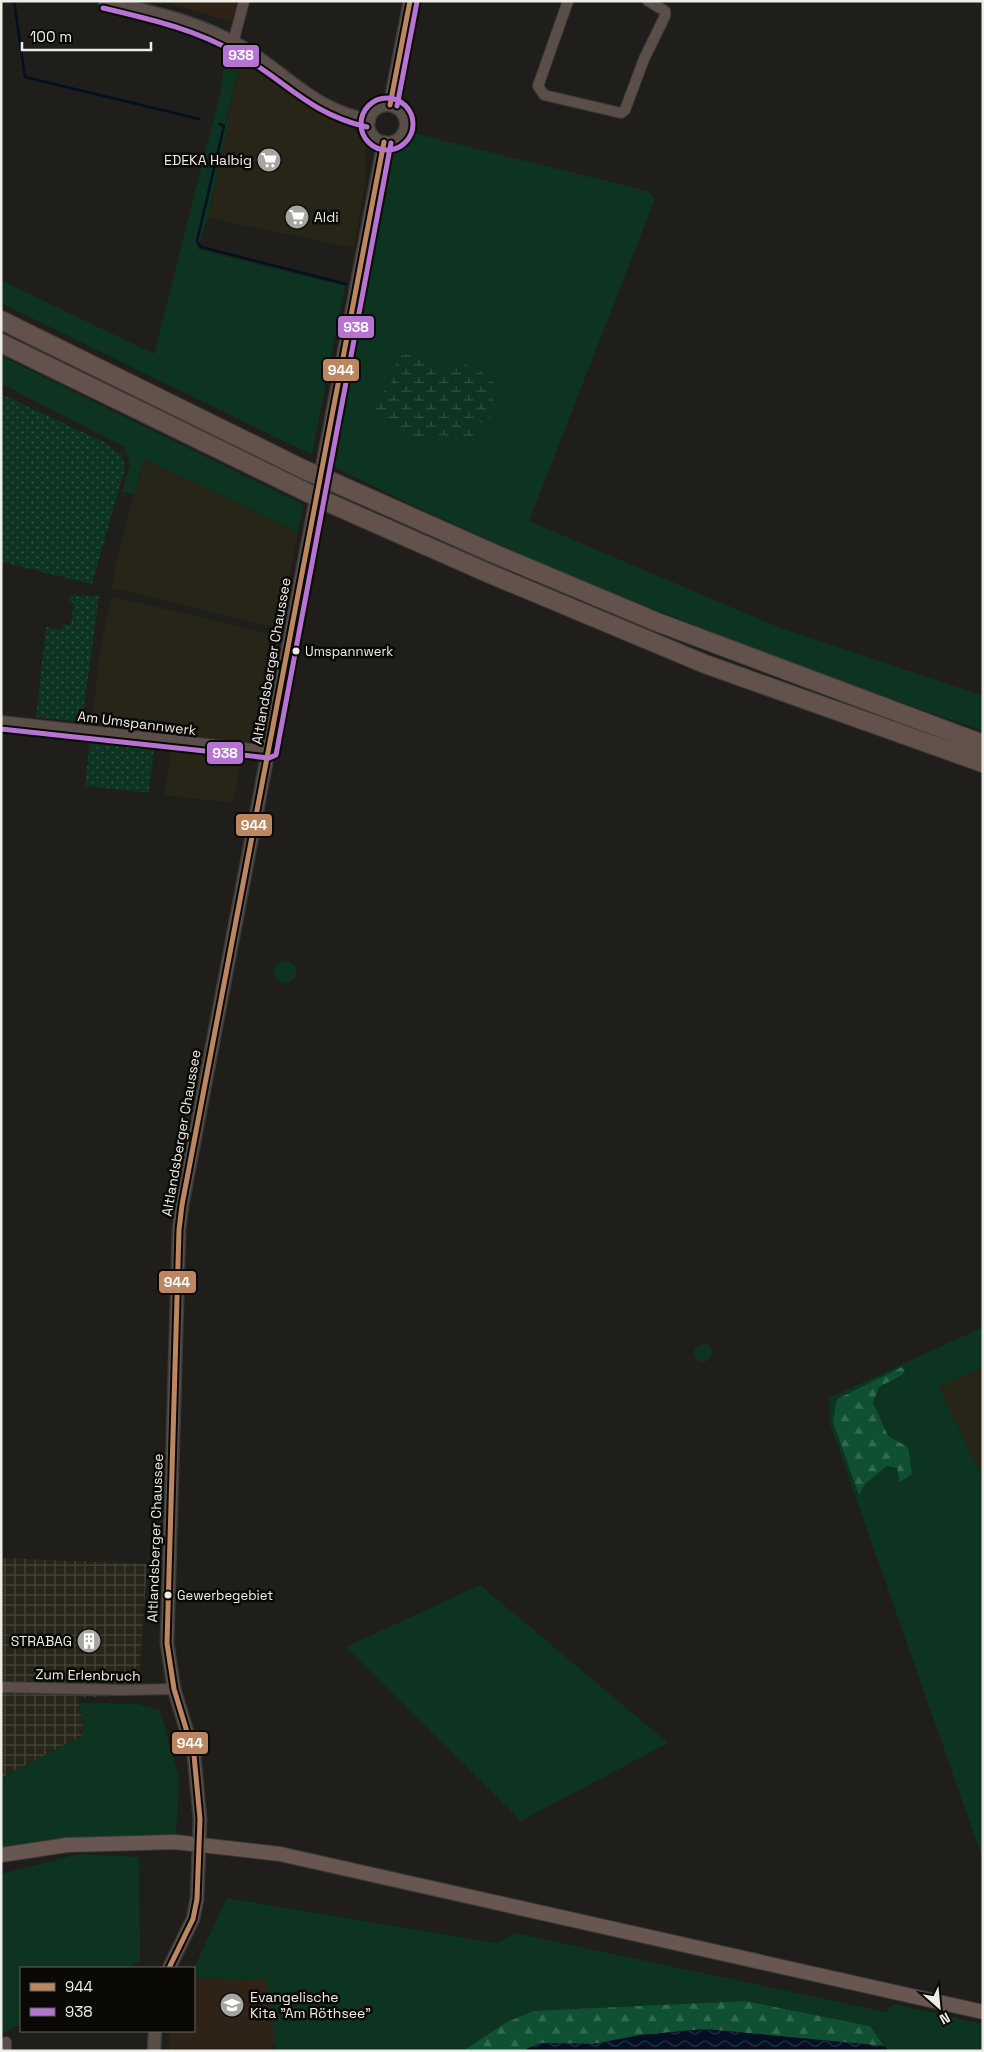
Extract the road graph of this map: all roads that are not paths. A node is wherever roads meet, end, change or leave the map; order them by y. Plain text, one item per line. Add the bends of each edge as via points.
1 (105, 1) edge
2 (244, 1) edge
3 (410, 1) edge
4 (568, 1) edge
5 (648, 1) edge
6 (233, 43) junction
7 (390, 105) junction
8 (369, 120) junction
9 (384, 142) junction
10 (1, 320) edge
11 (1, 343) edge
12 (1, 721) edge
13 (983, 744) edge
14 (270, 752) junction
15 (956, 755) junction
16 (983, 763) edge
17 (983, 770) edge
18 (1, 1687) edge
19 (174, 1689) junction
20 (199, 1845) junction
21 (1, 1855) edge
22 (169, 1967) edge
23 (983, 2012) edge
24 (155, 2032) edge
25 (154, 2051) edge

1 - 6 street via 180,19
2 - 6 street
3 - 7 street
4 - 5 street via 538,86 540,92 621,114 665,16 665,11
6 - 8 street via 273,68 316,102 341,114
7 - 8 street via 378,107
7 - 9 street via 404,114 406,125 398,139
8 - 9 street via 371,134
9 - 14 street, Altlandsberger Chaussee
10 - 13 highway, bridge via 305,470 495,554 658,622
11 - 15 highway, bridge via 327,502 490,574 705,664
12 - 14 street, Am Umspannwerk
14 - 19 street, Altlandsberger Chaussee via 185,1183 180,1230 167,1620
15 - 16 highway
15 - 17 highway
18 - 19 street, Zum Erlenbruch
19 - 20 street, Altlandsberger Chaussee via 194,1758
20 - 21 main road via 175,1842 98,1843
20 - 22 street, Altlandsberger Chaussee via 194,1913
20 - 23 main road via 280,1854 356,1870
24 - 25 street

